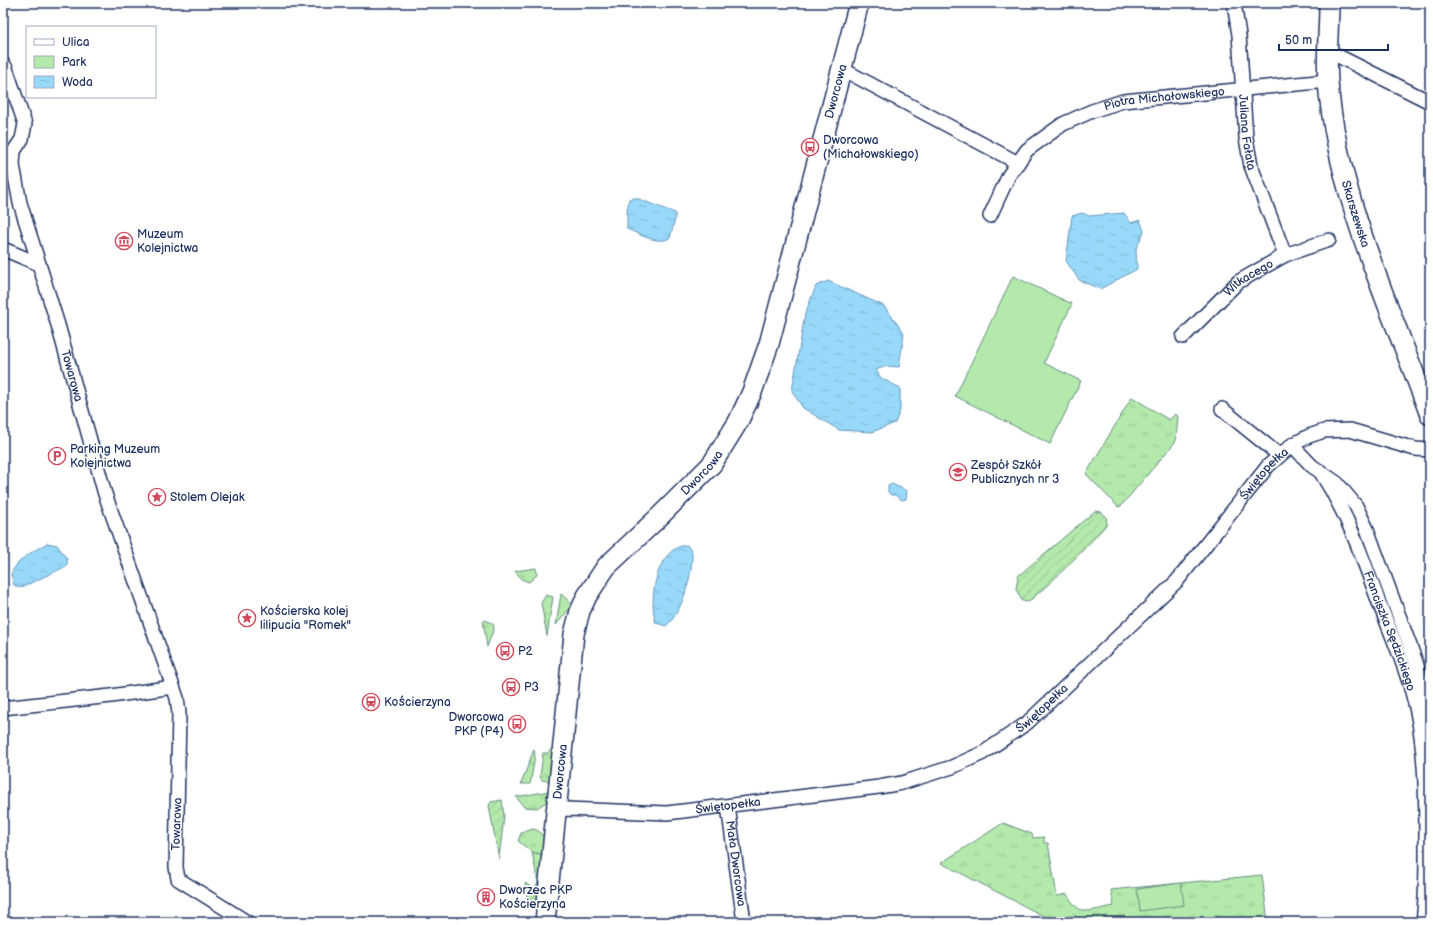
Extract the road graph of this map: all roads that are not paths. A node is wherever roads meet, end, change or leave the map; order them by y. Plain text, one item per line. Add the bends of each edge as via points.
1 (859, 3) edge
2 (1234, 3) edge
3 (1329, 3) edge
4 (1328, 52) junction
5 (3, 64) edge
6 (842, 69) junction
7 (1328, 81) junction
8 (1242, 90) junction
9 (1430, 102) edge
10 (1018, 163) junction
11 (990, 216) dead end
12 (1329, 240) dead end
13 (3, 249) edge
14 (1285, 255) junction
15 (39, 264) junction
16 (1183, 337) dead end
17 (1222, 410) dead end
18 (1430, 415) edge
19 (1292, 445) junction
20 (1430, 450) edge
21 (1279, 455) junction
22 (1320, 471) junction
23 (173, 687) junction
24 (3, 708) edge
25 (1430, 715) edge
26 (728, 806) junction
27 (556, 812) junction
28 (247, 922) edge
29 (545, 922) edge
30 (744, 922) edge
31 (1423, 922) edge

1 - 6 street, Dworcowa
2 - 8 street, Juliana Fałata via 1239,35
3 - 4 street, Skarszewska
4 - 7 street, Skarszewska
4 - 9 street
5 - 15 street, Towarowa via 26,129 14,151 13,165 20,203
6 - 10 street
6 - 27 street, Dworcowa via 769,344 738,422 712,464 606,567 580,611 574,634
7 - 8 street, Piotra Michałowskiego
7 - 18 street, Skarszewska via 1345,175 1366,245
8 - 10 street, Piotra Michałowskiego via 1123,101 1092,111 1063,124 1027,150
8 - 14 street, Juliana Fałata via 1246,138 1252,166
10 - 11 street, Piotra Michałowskiego via 1009,175
12 - 14 street, Witkacego
13 - 15 street
14 - 16 street, Witkacego via 1238,282
15 - 23 street, Towarowa via 105,494
17 - 21 street
19 - 20 street, Świętopełka via 1324,431 1350,430 1415,449
19 - 21 street, Świętopełka
19 - 22 street, Franciszka Sędzickiego
21 - 26 street, Świętopełka via 1177,581 1027,722 983,753 952,767 902,783
22 - 25 street, Franciszka Sędzickiego via 1346,493 1364,523 1416,662
22 - 31 street, Franciszka Sędzickiego via 1344,511 1357,540 1404,669 1418,716 1424,764 1426,823
23 - 24 street
23 - 28 street, Towarowa via 179,714 176,867 178,879
26 - 27 street, Świętopełka via 667,813 566,809
26 - 30 street, Mała Dworcowa
27 - 29 street, Dworcowa

